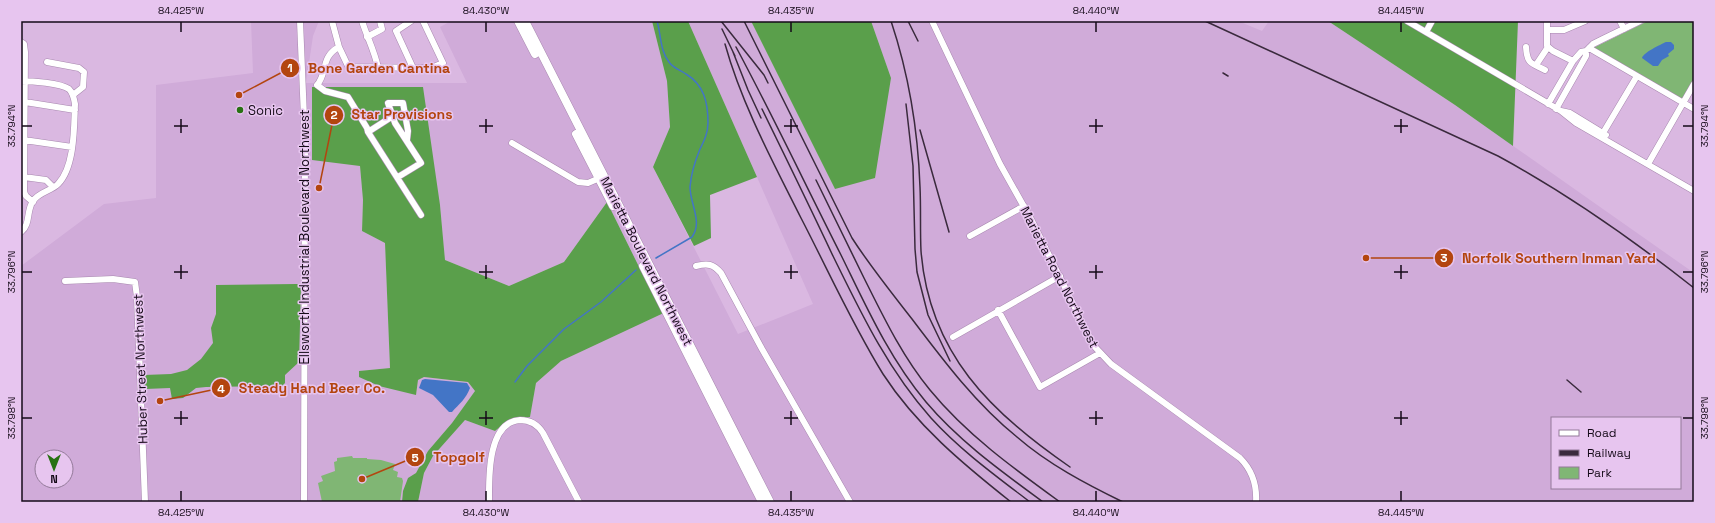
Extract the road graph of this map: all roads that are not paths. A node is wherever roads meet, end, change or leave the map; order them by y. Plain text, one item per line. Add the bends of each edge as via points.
1 (300, 21) edge
2 (332, 21) edge
3 (362, 21) edge
4 (380, 21) edge
5 (411, 21) edge
6 (423, 21) edge
7 (518, 21) edge
8 (525, 21) edge
9 (932, 21) edge
10 (1407, 21) edge
11 (1432, 21) edge
12 (1547, 21) edge
13 (1585, 21) edge
14 (1620, 21) edge
15 (1639, 21) edge
16 (1624, 29) junction
17 (1547, 30) junction
18 (1426, 32) junction
19 (367, 37) junction
20 (21, 42) edge
21 (339, 47) junction
22 (1526, 47) dead end
23 (1548, 47) junction
24 (1587, 49) junction
25 (1573, 61) junction
26 (46, 62) dead end
27 (1536, 65) junction
28 (378, 68) junction
29 (413, 68) junction
30 (1545, 70) dead end
31 (1637, 76) junction
32 (23, 81) edge
33 (1694, 84) edge
34 (317, 85) junction
35 (303, 89) junction
36 (73, 95) junction
37 (25, 102) junction
38 (1683, 103) junction
39 (1548, 104) junction
40 (1694, 109) edge
41 (74, 110) junction
42 (1559, 110) junction
43 (393, 116) junction
44 (368, 132) junction
45 (1603, 134) junction
46 (24, 140) junction
47 (407, 140) junction
48 (512, 143) dead end
49 (72, 147) junction
50 (1649, 162) junction
51 (24, 177) junction
52 (398, 177) junction
53 (601, 177) junction
54 (1694, 186) edge
55 (53, 187) junction
56 (1694, 191) edge
57 (33, 202) junction
58 (1024, 206) junction
59 (421, 215) dead end
60 (21, 232) edge
61 (970, 236) dead end
62 (696, 266) dead end
63 (1060, 276) junction
64 (65, 281) dead end
65 (998, 310) junction
66 (953, 337) dead end
67 (1100, 353) junction
68 (145, 502) edge
69 (304, 502) edge
70 (489, 502) edge
71 (579, 502) edge
72 (762, 502) edge
73 (770, 502) edge
74 (850, 502) edge
75 (1256, 502) edge

1 - 35 street, Ellsworth Industrial Boulevard Northwest
2 - 21 street
3 - 19 street
4 - 19 street via 382,29
5 - 29 street via 396,31
6 - 29 street via 444,63 431,68
7 - 53 main road
8 - 53 main road, Marietta Boulevard Northwest
9 - 58 street, Marietta Road Northwest via 986,138
10 - 18 street
11 - 18 street
12 - 17 street
13 - 17 street via 1564,30
14 - 16 street
15 - 16 street
16 - 24 street
17 - 23 street
18 - 39 street
19 - 28 street
20 - 32 street via 24,44 25,52
21 - 28 street via 348,66
21 - 34 street via 327,57 322,79
22 - 27 street via 1526,58
23 - 25 street
23 - 27 street
24 - 25 street
24 - 31 street
24 - 42 street via 1586,56
25 - 39 street
26 - 36 street via 79,68 84,72 83,87
27 - 30 street
28 - 29 street
31 - 38 street
31 - 45 street
32 - 36 street via 62,86
32 - 37 street
33 - 38 street
34 - 35 street
34 - 44 street via 325,91 348,97
35 - 69 street, Ellsworth Industrial Boulevard Northwest
36 - 41 street
37 - 41 street
37 - 46 street
38 - 40 street
38 - 50 street
39 - 42 street
41 - 49 street
42 - 45 street via 1570,113
42 - 50 street via 1576,123
43 - 44 street
43 - 47 street
43 - 47 street via 388,103 403,103
44 - 52 street
45 - 50 street
46 - 49 street
46 - 51 street
47 - 52 street via 421,163
48 - 53 street via 578,182 588,183
49 - 55 street via 67,172
50 - 54 street
50 - 56 street
51 - 55 street via 46,180
51 - 57 street via 25,194
52 - 59 street
53 - 72 main road
53 - 73 main road, Marietta Boulevard Northwest
55 - 57 street
57 - 60 street via 26,226
58 - 61 street
58 - 63 street, Marietta Road Northwest
62 - 74 street via 709,264 721,273
63 - 65 street
63 - 67 street, Marietta Road Northwest via 1094,346
64 - 68 street, Huber Street Northwest via 135,282
65 - 66 street
65 - 67 street via 1040,387
67 - 75 street, Marietta Road Northwest via 1110,364 1240,458 1254,480
70 - 71 street via 490,467 499,434 511,422 525,420 535,424 543,433

